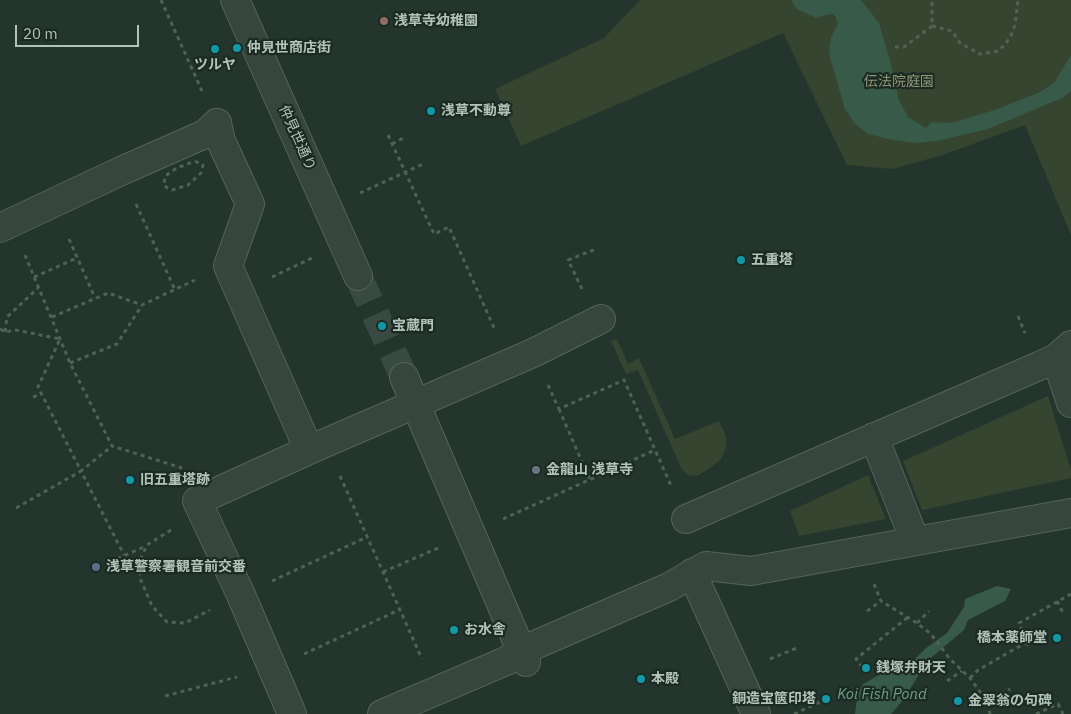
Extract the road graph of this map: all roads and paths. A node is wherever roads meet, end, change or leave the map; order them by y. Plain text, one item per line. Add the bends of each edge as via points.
1 (161, 0) edge
2 (235, 0) edge
3 (932, 0) edge
4 (1018, 0) edge
5 (932, 26) junction
6 (895, 47) dead end
7 (217, 123) junction
8 (388, 136) dead end
9 (405, 137) dead end
10 (392, 144) junction
11 (424, 164) dead end
12 (120, 171) junction
13 (406, 173) junction
14 (328, 207) junction
15 (6, 225) edge
16 (69, 239) dead end
17 (344, 243) junction
18 (596, 248) dead end
19 (77, 258) junction
20 (228, 266) junction
21 (358, 276) tunnel mouth
22 (34, 277) junction
23 (38, 288) junction
24 (175, 290) junction
25 (240, 292) junction
26 (95, 298) junction
27 (142, 305) junction
28 (52, 317) junction
29 (599, 320) joint
30 (0, 329) edge
31 (5, 332) junction
32 (60, 339) junction
33 (1064, 351) edge
34 (521, 358) junction
35 (70, 363) junction
36 (404, 377) tunnel mouth
37 (41, 394) junction
38 (33, 397) dead end
39 (1071, 403) edge
40 (416, 405) junction
41 (559, 409) junction
42 (874, 437) junction
43 (112, 446) junction
44 (317, 446) junction
45 (655, 450) junction
46 (81, 471) junction
47 (590, 480) junction
48 (197, 501) junction
49 (16, 508) dead end
50 (1071, 513) edge
51 (686, 519) joint
52 (471, 533) junction
53 (367, 537) junction
54 (915, 541) junction
55 (147, 545) junction
56 (864, 551) junction
57 (124, 556) junction
58 (110, 562) dead end
59 (383, 572) junction
60 (692, 573) junction
61 (1071, 594) edge
62 (241, 595) junction
63 (881, 601) junction
64 (1057, 601) junction
65 (400, 610) junction
66 (867, 611) dead end
67 (929, 612) dead end
68 (1064, 615) dead end
69 (908, 617) junction
70 (917, 623) junction
71 (1027, 642) junction
72 (1030, 650) dead end
73 (523, 656) junction
74 (862, 667) dead end
75 (273, 668) junction
76 (962, 671) junction
77 (970, 678) junction
78 (947, 681) dead end
79 (435, 690) junction
80 (1010, 690) dead end
81 (165, 696) dead end
82 (820, 702) dead end
83 (988, 703) junction
84 (292, 714) edge
85 (382, 714) edge
86 (756, 714) edge
87 (794, 714) edge
88 (990, 714) edge
89 (1036, 714) edge
90 (1063, 714) edge

1 - 7 path
2 - 14 street, 仲見世通り
3 - 5 path
4 - 5 path via 1015,25 1010,38 999,50 980,54 960,43 952,31
5 - 6 path via 904,47
7 - 12 street via 205,134
7 - 20 street via 221,141 250,204
8 - 10 path
9 - 10 path
10 - 13 path
11 - 13 path
12 - 15 street
12 - 24 path
13 - 14 path
13 - 34 path via 434,234 450,228
14 - 17 street, 仲見世通り
15 - 22 path
16 - 19 path
17 - 21 street, 仲見世通り
17 - 25 path
18 - 29 path via 568,260
19 - 22 path
19 - 26 path
20 - 24 path
20 - 25 street
22 - 23 path
23 - 28 path
23 - 31 path via 7,317
24 - 27 path
25 - 44 street
26 - 27 path via 108,293
26 - 28 path
27 - 35 path via 117,344
28 - 32 path
29 - 34 street
30 - 31 path
31 - 32 path via 16,330
32 - 35 path
32 - 37 path via 38,387
33 - 39 street
33 - 42 street
34 - 40 street
34 - 41 path
35 - 43 path
36 - 40 street
37 - 38 path
37 - 46 path
40 - 44 street
40 - 52 street
41 - 45 path via 624,380
41 - 47 path
42 - 51 street
42 - 54 street
43 - 46 path
43 - 48 path via 182,467
44 - 48 street
44 - 53 path
45 - 47 path
45 - 51 path
46 - 49 path
46 - 57 path
47 - 52 path
48 - 55 path via 189,522
48 - 62 street
50 - 54 street
52 - 59 path
52 - 73 street
53 - 59 path
53 - 62 path
54 - 56 street
55 - 57 path
55 - 62 path via 140,560 140,578 152,606 167,622 185,623
56 - 60 street via 751,571 706,566
56 - 63 path
57 - 58 path
59 - 65 path
60 - 73 street
60 - 86 street
61 - 64 path
62 - 75 street
63 - 66 path
63 - 69 path
64 - 68 path
64 - 71 path via 1019,623
65 - 75 path
65 - 79 path
67 - 70 path
69 - 70 path
69 - 74 path via 856,659
70 - 76 path
71 - 72 path
71 - 77 path
73 - 79 street
75 - 81 path
75 - 84 street
76 - 77 path
76 - 78 path
77 - 83 path
79 - 85 street
80 - 83 path
82 - 87 path
83 - 88 path
89 - 90 path via 1058,704

